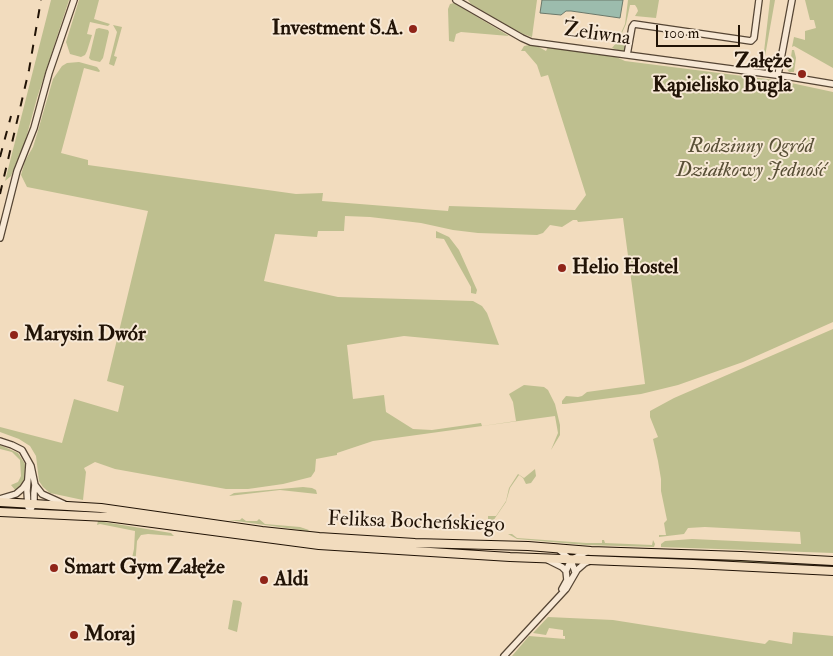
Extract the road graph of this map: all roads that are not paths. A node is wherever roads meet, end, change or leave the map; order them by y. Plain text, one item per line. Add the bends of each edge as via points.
1 (74, 0) edge
2 (456, 0) edge
3 (759, 0) edge
4 (792, 0) edge
5 (627, 55) junction
6 (778, 75) junction
7 (833, 84) edge
8 (0, 238) edge
9 (0, 441) edge
10 (29, 462) junction
11 (28, 480) junction
12 (35, 485) junction
13 (0, 500) edge
14 (31, 503) junction
15 (66, 505) junction
16 (0, 512) edge
17 (29, 513) junction
18 (556, 547) junction
19 (590, 550) junction
20 (546, 559) junction
21 (571, 560) junction
22 (590, 561) junction
23 (833, 561) edge
24 (566, 571) junction
25 (833, 571) edge
26 (575, 572) junction
27 (558, 596) junction
28 (504, 656) edge

1 - 8 street via 34,128 17,171
2 - 5 street, Żeliwna via 531,42
3 - 5 street via 751,41 634,24
4 - 6 street
5 - 6 street, Żeliwna
6 - 7 street, Żeliwna
9 - 10 street via 22,450
10 - 11 street
10 - 12 street
11 - 13 street via 16,494
11 - 14 street
12 - 14 street
12 - 15 street via 42,494
13 - 14 main road, Feliksa Bocheńskiego
14 - 15 main road, Feliksa Bocheńskiego
14 - 17 street
15 - 18 main road, Feliksa Bocheńskiego via 319,537
16 - 17 main road, Feliksa Bocheńskiego
17 - 20 main road, Feliksa Bocheńskiego via 124,518 319,544
18 - 19 main road, Feliksa Bocheńskiego
18 - 21 street
19 - 21 street
19 - 23 main road, Feliksa Bocheńskiego
20 - 21 main road, Feliksa Bocheńskiego
20 - 24 street
21 - 22 main road, Feliksa Bocheńskiego
21 - 24 street
21 - 26 street
22 - 25 main road, Feliksa Bocheńskiego
22 - 26 street
24 - 27 street via 566,580
26 - 27 street via 569,585
27 - 28 street

